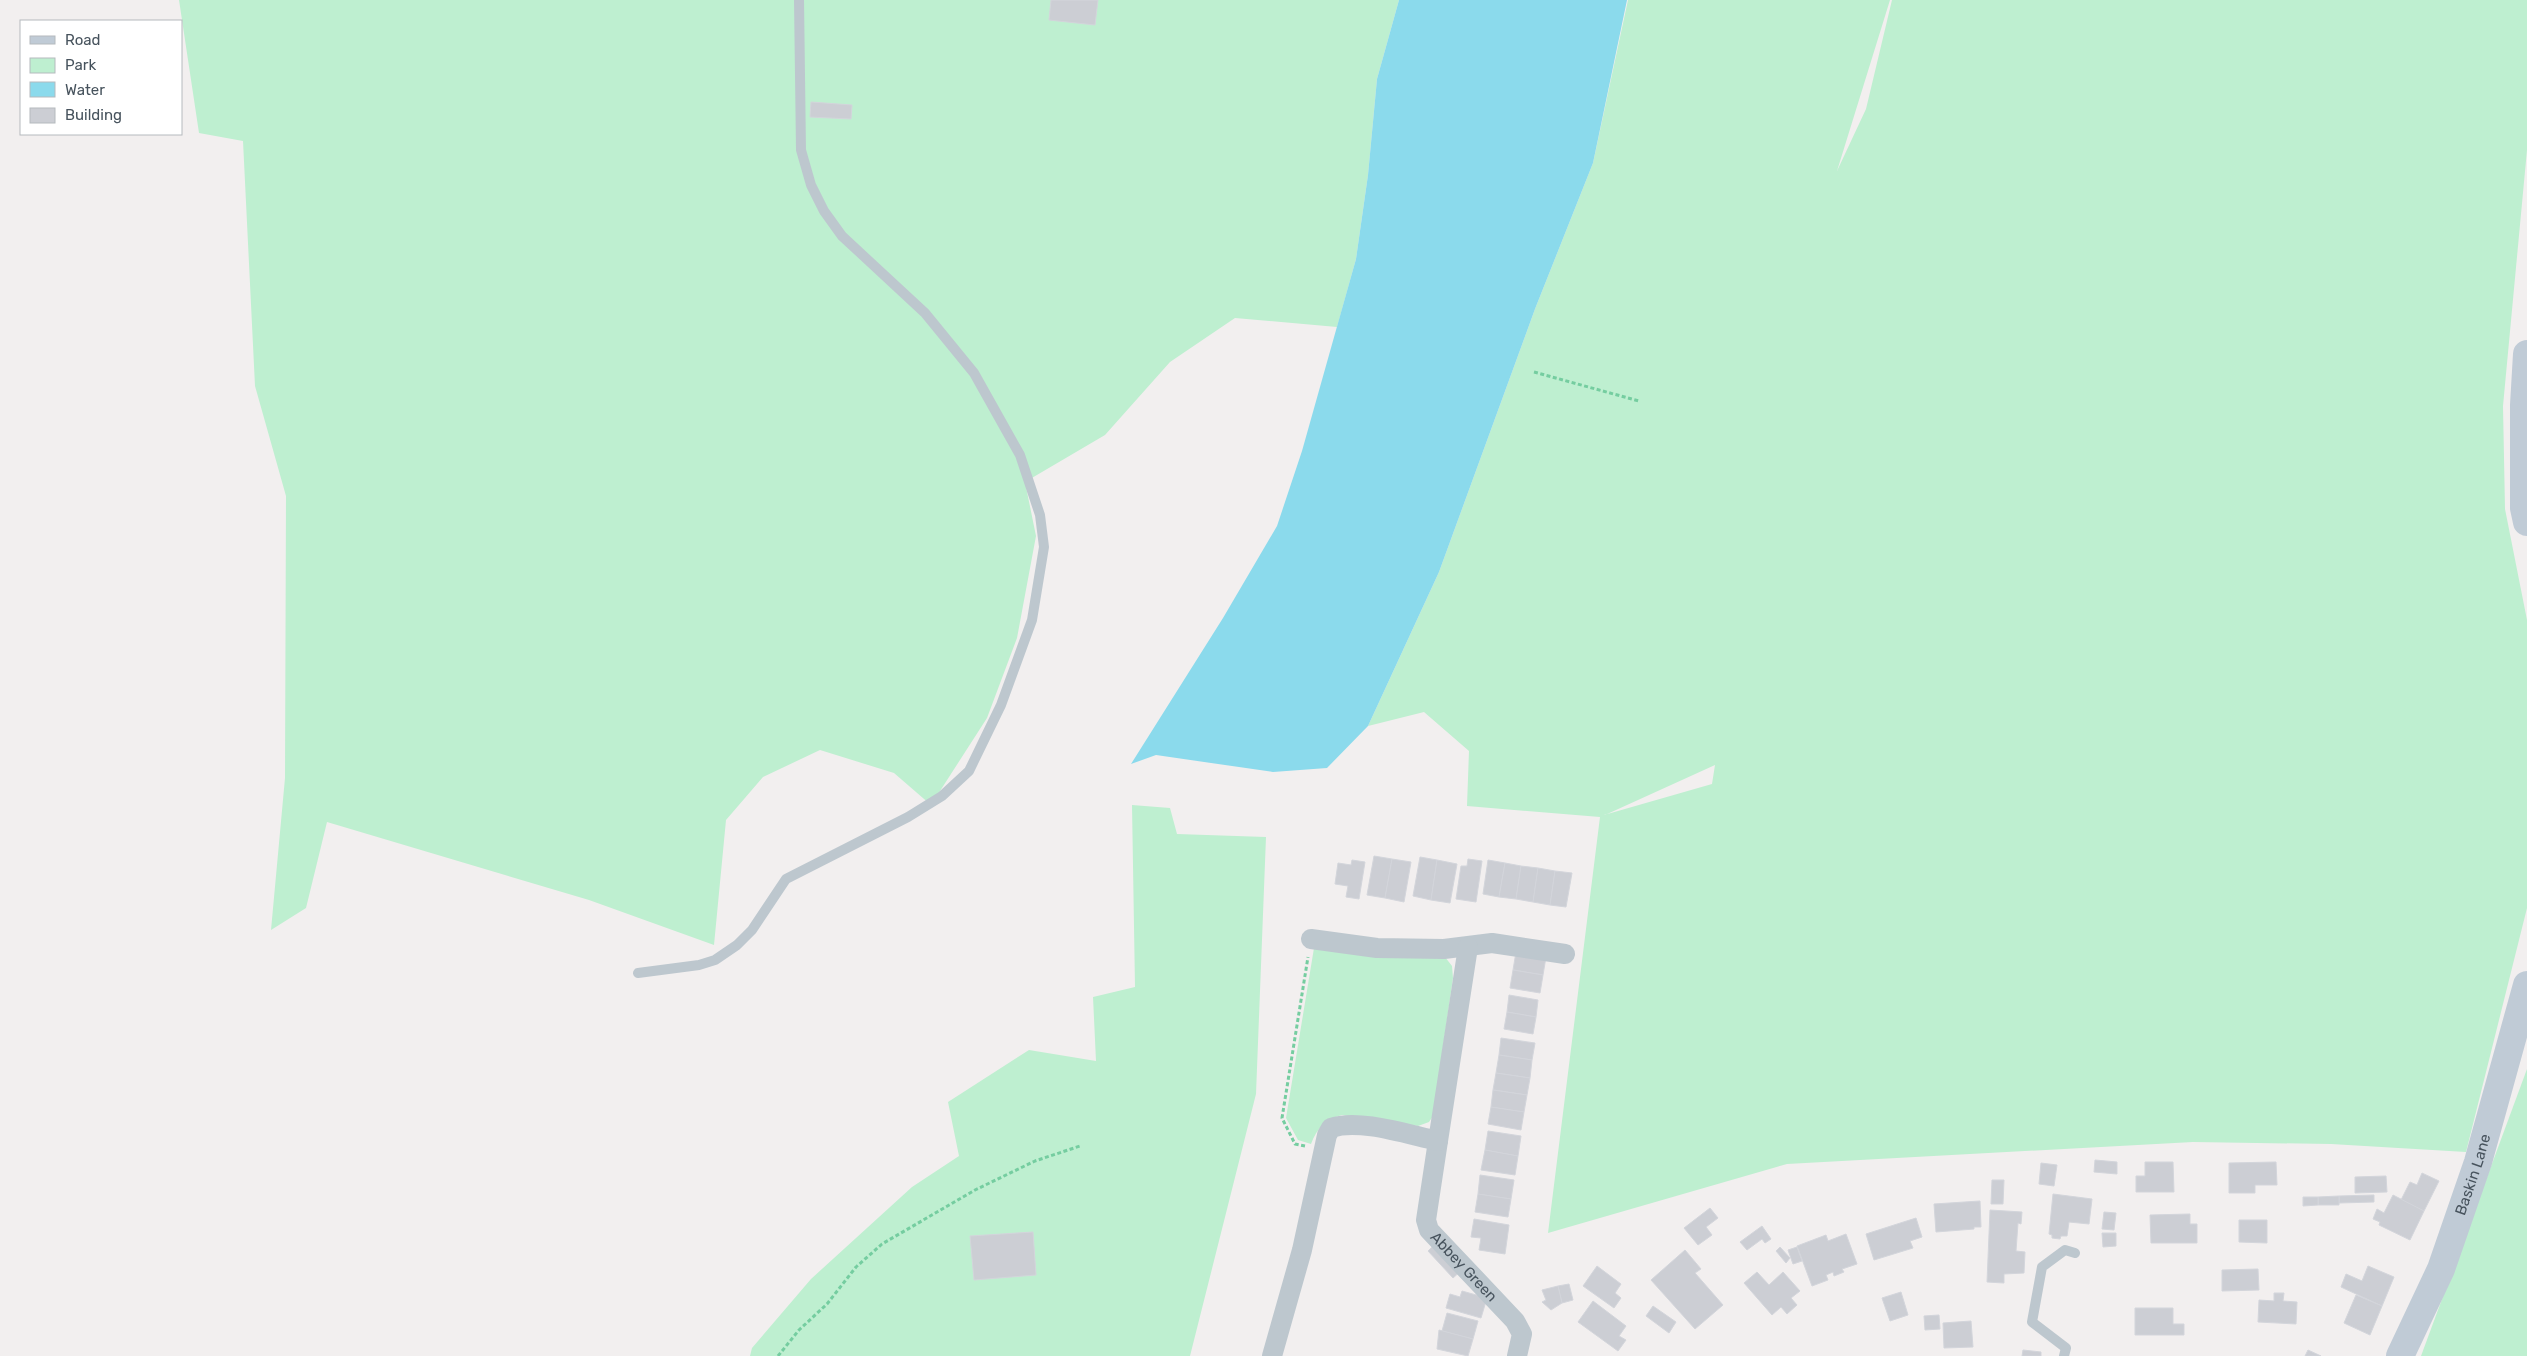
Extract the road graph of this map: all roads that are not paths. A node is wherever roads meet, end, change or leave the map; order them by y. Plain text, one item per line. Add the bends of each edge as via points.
1 (799, 0) edge
2 (2527, 354) edge
3 (2527, 522) edge
4 (1311, 939) road end
5 (1468, 947) junction
6 (1565, 954) dead end
7 (638, 973) dead end
8 (2527, 985) edge
9 (1438, 1141) junction
10 (2074, 1253) dead end
11 (1272, 1356) edge
12 (1517, 1356) edge
13 (2064, 1356) edge
14 (2400, 1356) edge

1 - 7 lane via 801,150 812,185 824,211 842,236 926,313 974,373 1020,455 1040,515 1044,547 1034,611 1001,705 969,771 942,796 786,879 752,930 715,960
2 - 3 street via 2524,508
4 - 5 street via 1377,948
5 - 6 street via 1492,943
5 - 9 street, Abbey Green
8 - 14 street, Baskin Lane via 2478,1162 2441,1269
9 - 11 street via 1341,1124 1331,1128
9 - 12 street, Abbey Green via 1426,1220 1429,1230 1515,1322 1522,1334
10 - 13 lane via 2065,1250 2042,1267 2032,1322 2066,1348

